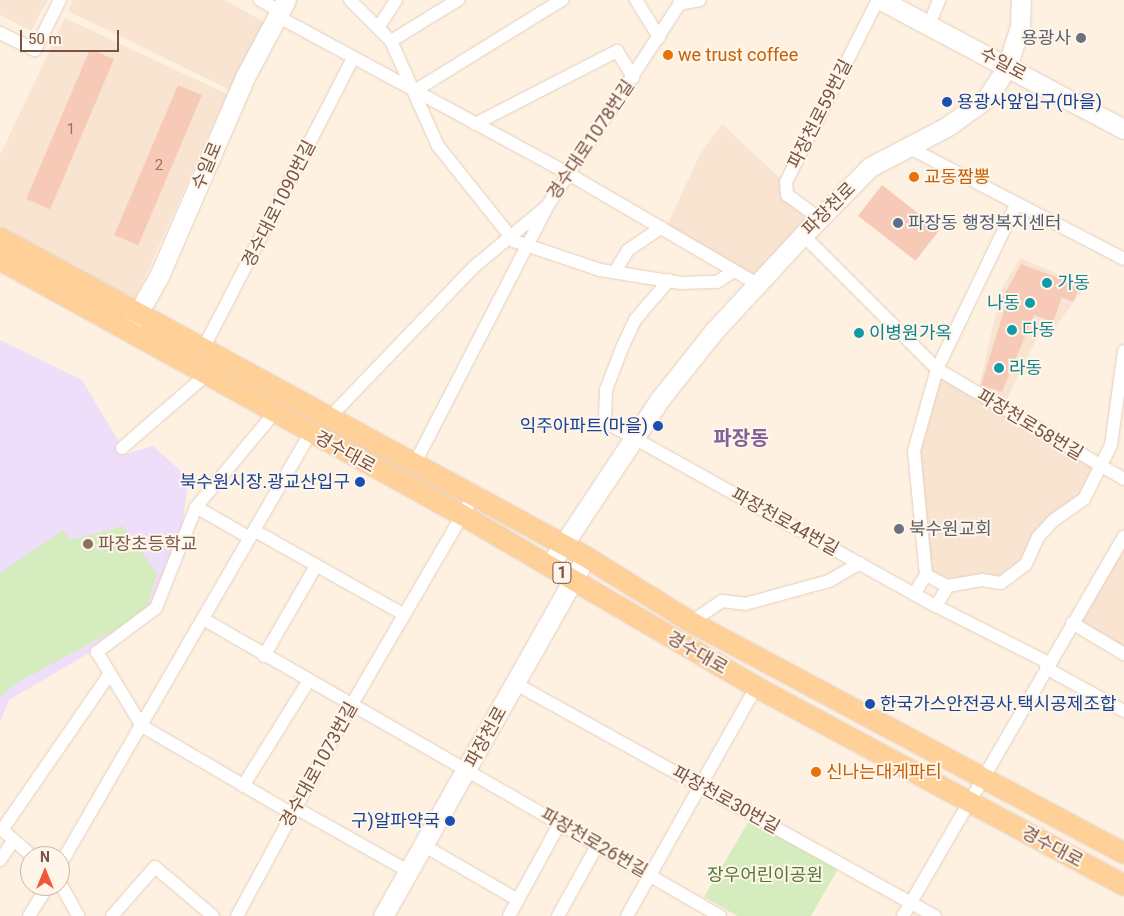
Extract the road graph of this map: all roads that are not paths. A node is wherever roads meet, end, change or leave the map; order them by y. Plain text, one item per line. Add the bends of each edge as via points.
1 (60, 0) edge
2 (260, 0) edge
3 (350, 0) edge
4 (396, 0) edge
5 (458, 0) edge
6 (562, 0) edge
7 (636, 0) edge
8 (700, 0) edge
9 (880, 0) edge
10 (939, 0) edge
11 (1021, 0) edge
12 (681, 2) edge
13 (281, 9) edge
14 (929, 25) junction
15 (378, 28) junction
16 (0, 32) edge
17 (659, 37) junction
18 (391, 41) junction
19 (353, 58) junction
20 (1008, 67) junction
21 (633, 77) junction
22 (416, 90) junction
23 (475, 124) junction
24 (1124, 129) edge
25 (908, 147) junction
26 (567, 173) junction
27 (1017, 203) junction
28 (548, 205) junction
29 (819, 218) junction
30 (661, 228) junction
31 (509, 235) junction
32 (803, 235) junction
33 (0, 238) edge
34 (529, 247) junction
35 (1124, 259) edge
36 (0, 260) edge
37 (616, 270) junction
38 (734, 271) junction
39 (669, 280) junction
40 (759, 285) junction
41 (138, 314) junction
42 (128, 332) junction
43 (203, 349) junction
44 (1124, 351) edge
45 (937, 369) junction
46 (207, 374) junction
47 (275, 412) junction
48 (329, 418) junction
49 (310, 433) junction
50 (634, 437) junction
51 (122, 448) dead end
52 (414, 463) junction
53 (1102, 468) junction
54 (1124, 479) edge
55 (474, 495) junction
56 (196, 507) junction
57 (462, 515) junction
58 (253, 534) junction
59 (1124, 537) edge
60 (562, 544) junction
61 (586, 557) junction
62 (860, 564) junction
63 (316, 566) junction
64 (549, 566) junction
65 (926, 575) junction
66 (574, 580) junction
67 (948, 586) junction
68 (914, 594) junction
69 (936, 606) junction
70 (403, 614) junction
71 (205, 620) junction
72 (690, 622) junction
73 (1072, 623) junction
74 (1124, 654) edge
75 (264, 656) junction
76 (1048, 666) junction
77 (109, 674) junction
78 (308, 682) junction
79 (516, 684) junction
80 (756, 687) junction
81 (352, 704) junction
82 (1124, 711) edge
83 (142, 726) junction
84 (468, 770) junction
85 (984, 777) junction
86 (243, 786) junction
87 (699, 786) junction
88 (969, 802) junction
89 (293, 810) junction
90 (560, 823) junction
91 (1, 829) edge
92 (14, 840) junction
93 (598, 844) junction
94 (423, 845) junction
95 (21, 846) edge
96 (70, 848) edge
97 (1124, 853) edge
98 (0, 860) edge
99 (408, 871) junction
100 (650, 875) junction
101 (1124, 885) edge
102 (42, 896) edge
103 (67, 896) edge
104 (518, 900) junction
105 (910, 902) junction
106 (700, 911) edge
107 (29, 916) edge
108 (78, 916) edge
109 (112, 916) edge
110 (214, 916) edge
111 (237, 916) edge
112 (383, 916) edge
113 (509, 916) edge
114 (558, 916) edge
115 (628, 916) edge
116 (720, 916) edge
117 (903, 916) edge
118 (935, 916) edge

1 - 16 street via 35,50
2 - 13 street
3 - 15 street
4 - 15 street
5 - 18 street
6 - 22 street
7 - 17 street
8 - 12 street
9 - 14 street, 수일로
9 - 29 street, 파장천로59번길 via 786,182 787,196
10 - 14 street
11 - 20 street, 파장천로 via 1020,26
12 - 17 street, 경수대로1078번길
13 - 19 street
13 - 41 street, 수일로
14 - 20 street, 수일로
15 - 18 street
17 - 21 street, 경수대로1078번길
18 - 22 street
19 - 22 street
19 - 43 street, 경수대로1090번길
20 - 24 street, 수일로
20 - 25 street, 파장천로 via 987,98
21 - 23 street via 618,51
21 - 26 street, 경수대로1078번길
22 - 23 street
22 - 31 street via 438,146
23 - 26 street
25 - 27 street
25 - 29 street, 파장천로 via 870,167
26 - 28 street, 경수대로1078번길
26 - 30 street
27 - 35 street
27 - 45 street
28 - 31 street, 경수대로
28 - 34 street, 경수대로1078번길
29 - 32 street, 파장천로
30 - 37 street via 628,250
30 - 38 street
31 - 34 street
31 - 48 street, 경수대로
32 - 40 street, 파장천로
32 - 45 street, 파장천로58번길
33 - 41 main road, 경수대로 / 1
34 - 37 street via 574,264
34 - 52 street, 경수대로1078번길
36 - 42 main road, 경수대로 / 1
37 - 39 street
38 - 39 street via 717,282
38 - 40 street
39 - 50 street via 635,320 606,390 605,422
40 - 50 street, 파장천로 via 714,330
41 - 42 street, 수일로
41 - 43 main road, 경수대로 / 1
42 - 46 main road, 경수대로 / 1
43 - 48 main road, 경수대로 / 1
44 - 53 street via 1111,445
45 - 53 street, 파장천로58번길
45 - 65 street via 914,451
46 - 47 main road, 경수대로 / 1
46 - 51 street
47 - 49 main road, 경수대로 / 1
47 - 56 street
48 - 52 main road, 경수대로 / 1
49 - 57 main road, 경수대로 / 1
49 - 58 street
50 - 60 street, 파장천로
50 - 62 street, 파장천로44번길
52 - 55 main road, 경수대로 / 1
53 - 54 street, 파장천로58번길
53 - 67 street via 1084,499 1054,520 1038,537 1026,564 1001,583 982,580
55 - 57 street, 경수대로1073번길
55 - 60 main road, 경수대로 / 1
56 - 58 street
56 - 77 street via 156,608 97,652
57 - 64 main road, 경수대로 / 1
57 - 70 street, 경수대로1073번길
58 - 63 street
58 - 71 street
59 - 73 street
60 - 61 main road, 경수대로 / 1
60 - 64 street, 파장천로
61 - 66 street, 파장천로
61 - 72 main road, 경수대로 / 1
62 - 68 street, 파장천로44번길
62 - 72 street, 경수대로 via 829,581 745,604 722,601
63 - 70 street
63 - 75 street
64 - 66 main road, 경수대로 / 1
65 - 67 street
65 - 68 street
66 - 79 street, 파장천로
66 - 80 main road, 경수대로 / 1
67 - 69 street
68 - 69 street, 파장천로44번길
69 - 76 street, 파장천로44번길
70 - 81 street, 경수대로1073번길
71 - 75 street, 파장천로26번길
71 - 83 street
72 - 85 main road, 경수대로 / 1
73 - 74 street
73 - 76 street
75 - 78 street, 파장천로26번길
76 - 82 street, 파장천로44번길
76 - 85 street
77 - 83 street
77 - 91 street
78 - 81 street, 파장천로26번길
78 - 86 street
79 - 84 street, 파장천로
79 - 87 street, 파장천로30번길
80 - 87 street
80 - 88 main road, 경수대로 / 1
81 - 84 street, 파장천로26번길
81 - 89 street, 경수대로1073번길
83 - 86 street
83 - 96 street
84 - 90 street, 파장천로26번길
84 - 94 street, 파장천로
85 - 88 street
85 - 97 main road, 경수대로 / 1
86 - 89 street
87 - 100 street
87 - 105 street, 파장천로30번길
88 - 101 main road, 경수대로 / 1
88 - 105 street
89 - 99 street
89 - 111 street, 경수대로1073번길
90 - 93 street, 파장천로26번길
90 - 104 street
91 - 92 street
92 - 95 street
92 - 98 street
93 - 100 street, 파장천로26번길
93 - 114 street
94 - 99 street, 파장천로
94 - 104 street
99 - 112 street, 파장천로
100 - 106 street, 파장천로26번길
100 - 115 street
102 - 107 street
103 - 108 street
104 - 113 street
105 - 117 street
105 - 118 street, 파장천로30번길
106 - 116 street, 파장천로26번길
109 - 110 street via 154,867

